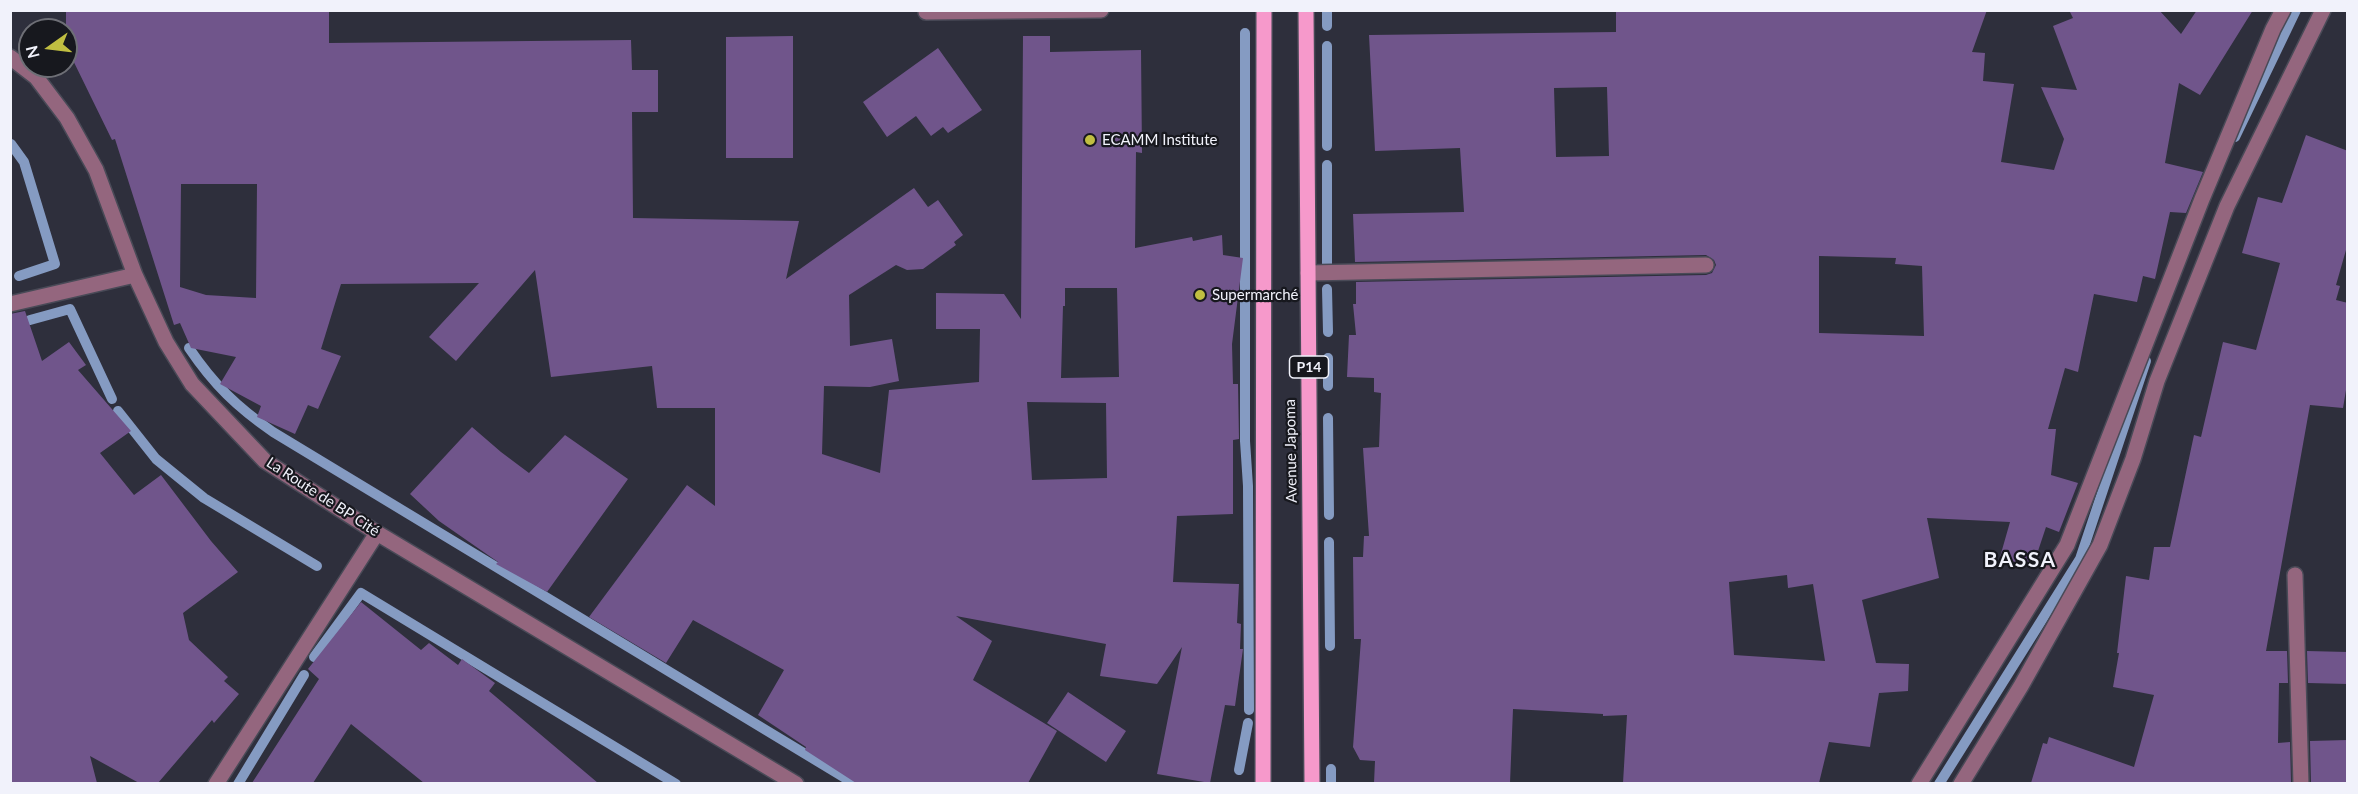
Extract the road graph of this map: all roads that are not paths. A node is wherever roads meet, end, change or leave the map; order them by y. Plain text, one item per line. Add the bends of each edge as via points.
1 (1101, 10) edge
2 (1264, 10) edge
3 (1306, 10) edge
4 (2283, 10) edge
5 (2323, 10) edge
6 (926, 12) dead end
7 (10, 57) edge
8 (1706, 265) dead end
9 (1308, 273) junction
10 (135, 275) junction
11 (10, 304) edge
12 (377, 533) junction
13 (2295, 575) dead end
14 (216, 783) edge
15 (796, 783) edge
16 (1263, 783) edge
17 (1312, 783) edge
18 (1919, 783) edge
19 (1960, 783) edge
20 (2301, 783) edge

1 - 6 street
2 - 16 main road, Avenue Japoma
3 - 9 main road, Avenue Japoma / P14
4 - 18 street via 2202,199 2067,545
5 - 19 street via 2227,206 2157,381 2100,545 2021,687
7 - 10 street, La Route de BP Cité via 36,77 67,118 96,170
8 - 9 street
9 - 17 main road, Avenue Japoma / P14
10 - 11 street
10 - 12 street, La Route de BP Cité via 166,342 192,384 265,460
12 - 14 street
12 - 15 street, La Route de BP Cité
13 - 20 street

